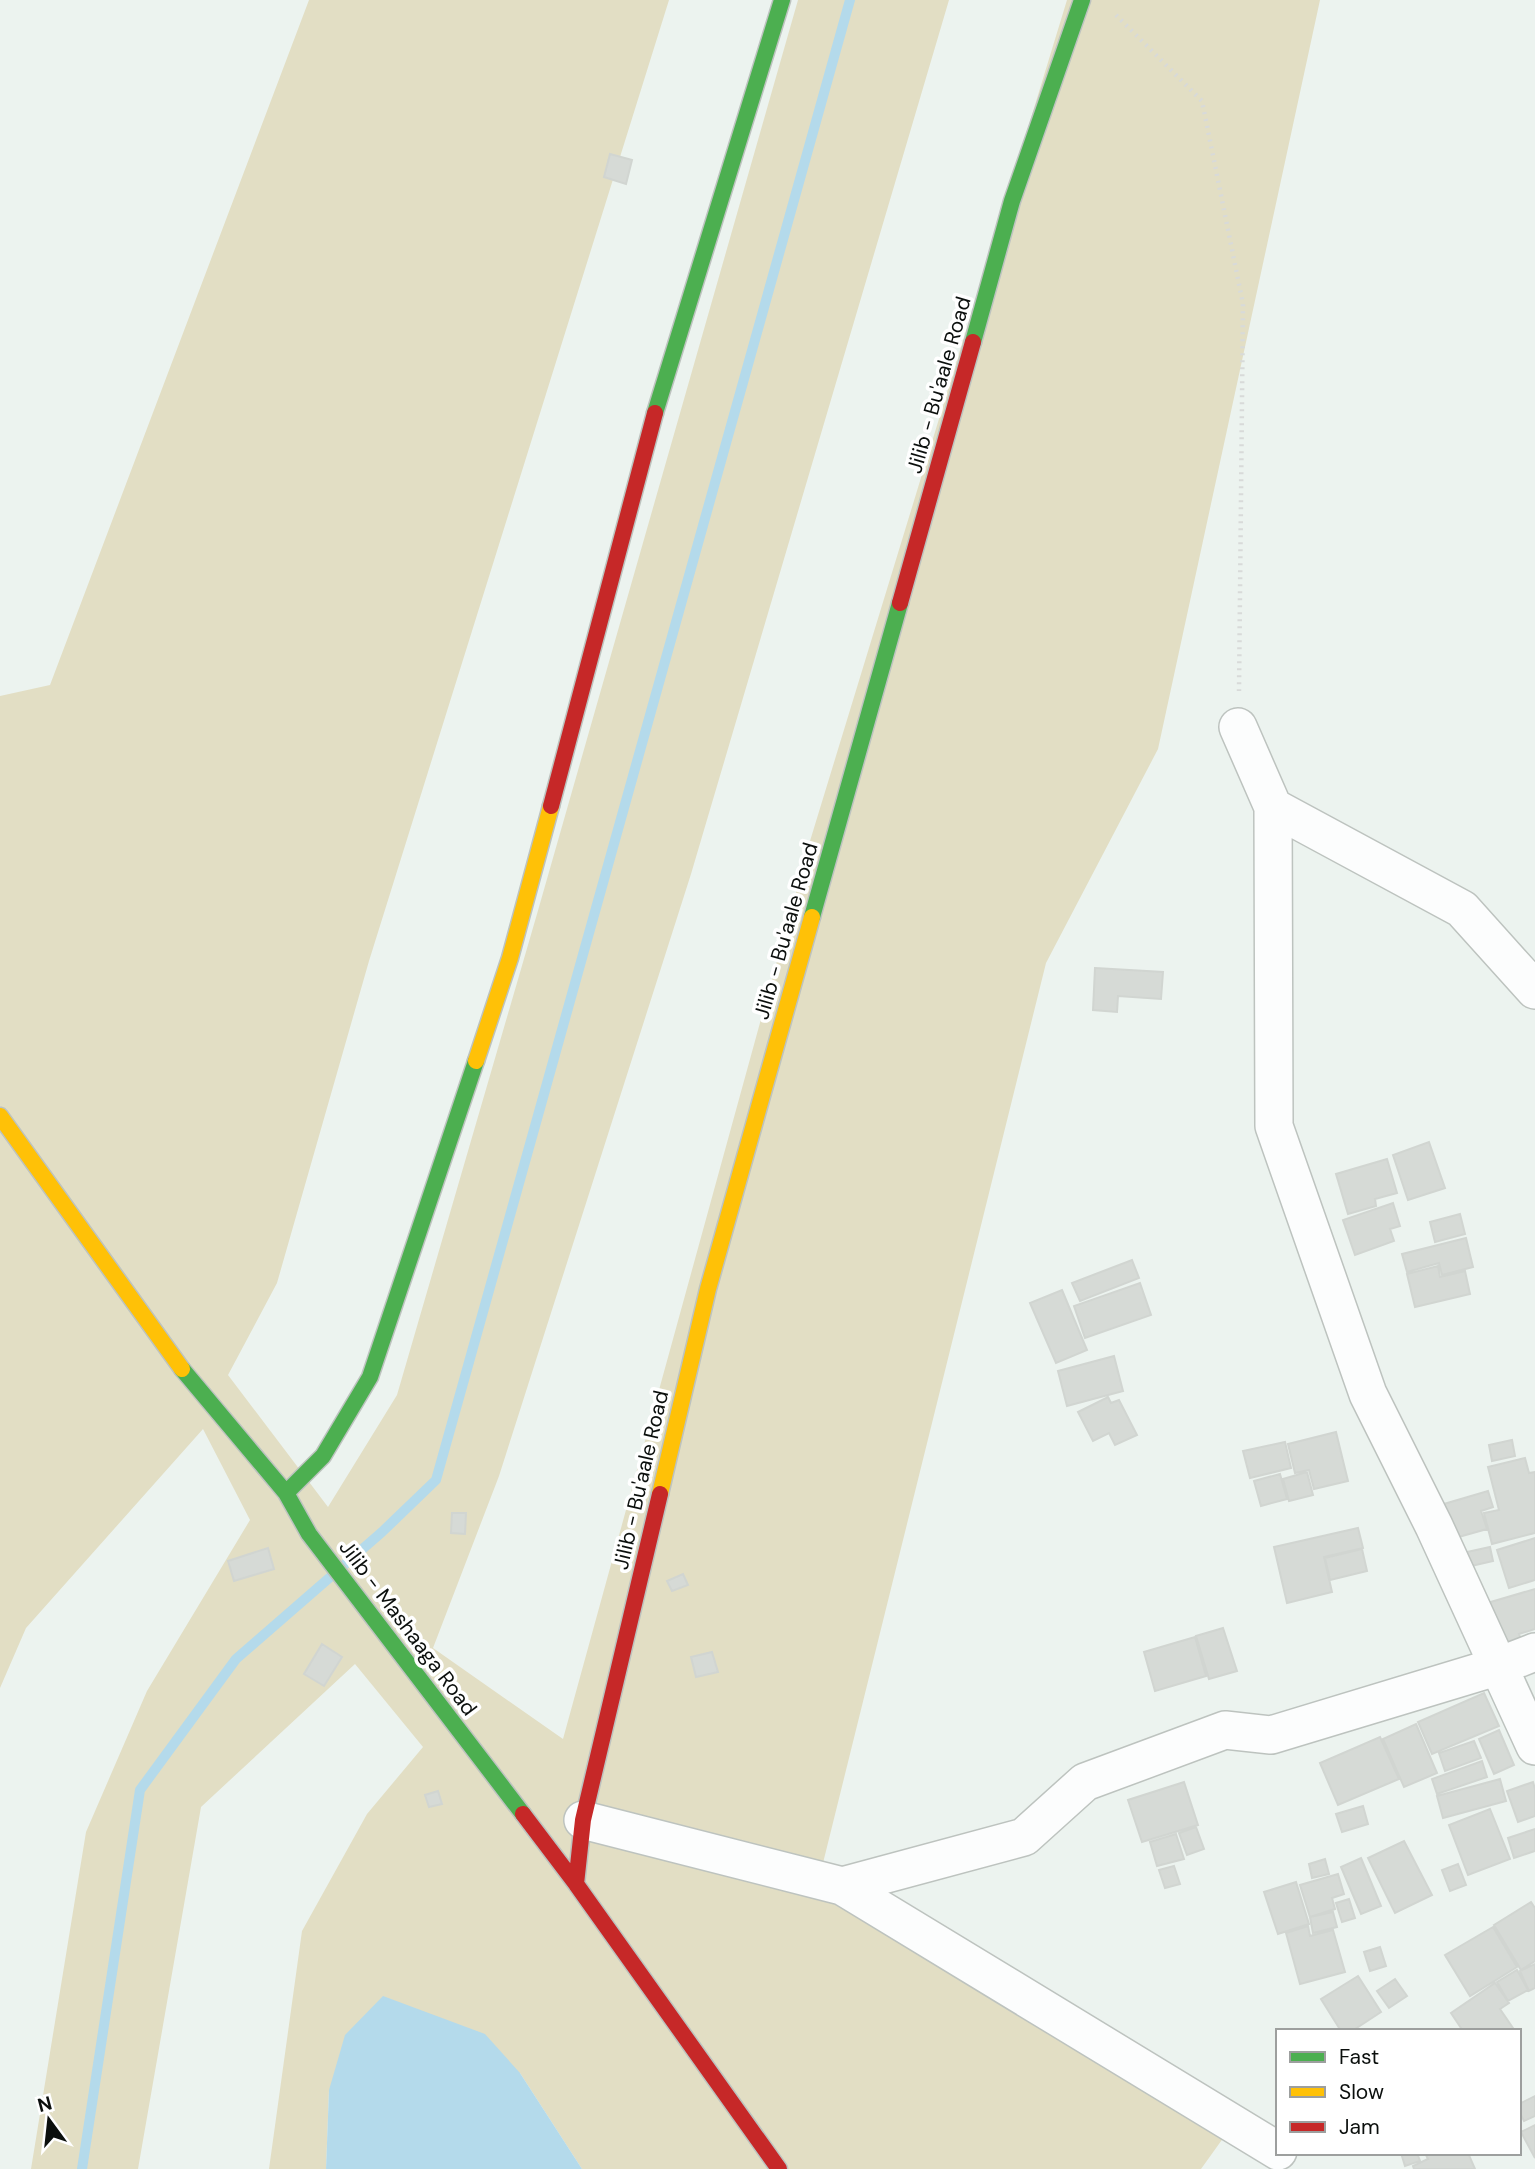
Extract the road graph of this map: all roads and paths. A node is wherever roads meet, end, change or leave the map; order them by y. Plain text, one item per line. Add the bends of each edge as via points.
1 (782, 0) edge
2 (1082, 0) edge
3 (1111, 9) dead end
4 (1238, 727) joint
5 (1273, 807) junction
6 (1535, 990) edge
7 (0, 1116) edge
8 (286, 1493) junction
9 (1535, 1652) edge
10 (1499, 1666) junction
11 (1535, 1746) edge
12 (583, 1820) junction
13 (576, 1884) junction
14 (842, 1886) junction
15 (1276, 2150) edge
16 (1283, 2155) edge
17 (779, 2169) edge
18 (1304, 2169) edge

1 - 8 main road via 667,370 510,958 432,1196 370,1377 323,1456
2 - 12 main road, Jilib - Bu'aale Road via 1012,201 716,1262
3 - 4 path via 1202,101 1243,303
4 - 5 street
5 - 6 street via 1462,909
5 - 10 street via 1275,1126 1368,1394
7 - 8 main road, Jilib - Mashaaga Road via 170,1355
8 - 13 main road, Jilib - Mashaaga Road via 309,1534
9 - 10 street
10 - 11 street
10 - 14 street via 1271,1735 1225,1730 1085,1782 1024,1838
12 - 13 main road, Jilib - Bu'aale Road
12 - 14 street
13 - 17 main road, Jilib - Mashaaga Road
14 - 15 street
16 - 18 street

